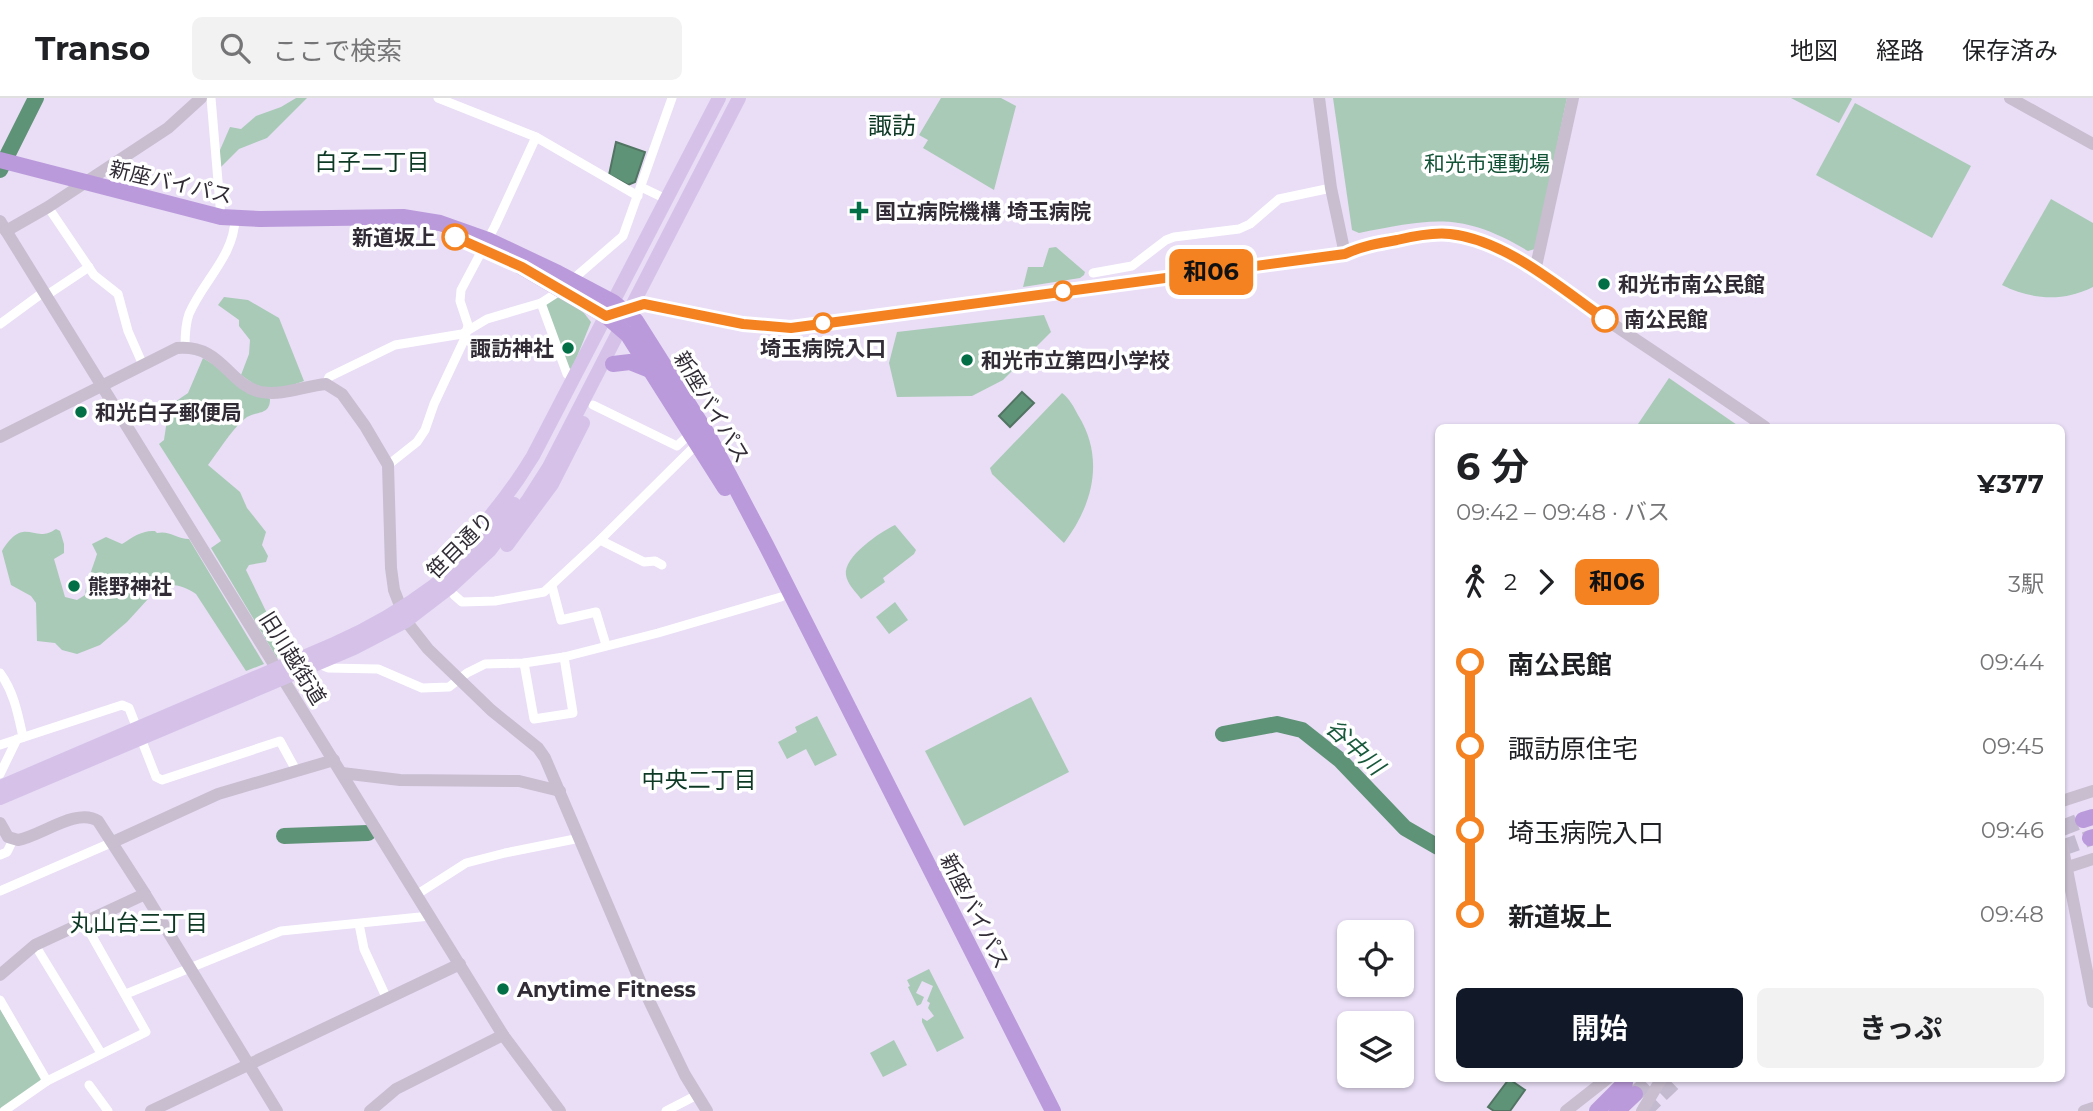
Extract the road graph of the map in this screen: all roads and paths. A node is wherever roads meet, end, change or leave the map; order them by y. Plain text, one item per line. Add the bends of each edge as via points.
1 (201, 98) edge
2 (211, 98) edge
3 (438, 98) edge
4 (672, 98) edge
5 (719, 98) edge
6 (729, 98) edge
7 (739, 98) edge
8 (750, 98) edge
9 (1319, 98) edge
10 (1573, 98) edge
11 (2015, 99) edge
12 (537, 137) junction
13 (2093, 144) edge
14 (5, 167) edge
15 (79, 187) junction
16 (1331, 188) junction
17 (640, 192) junction
18 (666, 199) junction
19 (48, 207) junction
20 (230, 221) junction
21 (3, 226) edge
22 (485, 245) junction
23 (1345, 254) junction
24 (634, 262) junction
25 (89, 267) junction
26 (1535, 271) junction
27 (1093, 273) dead end
28 (659, 274) junction
29 (566, 284) junction
30 (46, 293) junction
31 (541, 303) junction
32 (644, 304) junction
33 (621, 317) junction
34 (0, 324) edge
35 (468, 330) junction
36 (185, 348) junction
37 (613, 364) junction
38 (143, 365) junction
39 (650, 370) junction
40 (573, 379) junction
41 (326, 384) junction
42 (103, 386) junction
43 (593, 405) junction
44 (1761, 424) edge
45 (0, 437) edge
46 (694, 439) junction
47 (388, 465) junction
48 (600, 540) junction
49 (486, 546) junction
50 (662, 565) dead end
51 (552, 586) junction
52 (421, 595) junction
53 (454, 595) junction
54 (437, 597) junction
55 (781, 597) junction
56 (403, 615) junction
57 (606, 645) junction
58 (564, 657) junction
59 (312, 662) junction
60 (524, 663) junction
61 (0, 673) edge
62 (460, 680) junction
63 (140, 733) junction
64 (20, 738) junction
65 (0, 746) edge
66 (334, 761) junction
67 (297, 772) junction
68 (0, 774) edge
69 (342, 774) junction
70 (0, 787) edge
71 (2093, 791) edge
72 (560, 792) junction
73 (0, 798) edge
74 (2065, 800) edge
75 (0, 823) edge
76 (580, 838) junction
77 (13, 840) junction
78 (113, 842) junction
79 (0, 855) edge
80 (2093, 859) edge
81 (2065, 869) edge
82 (2065, 874) edge
83 (0, 891) edge
84 (145, 894) junction
85 (416, 895) junction
86 (430, 916) junction
87 (84, 922) junction
88 (359, 923) junction
89 (34, 945) junction
90 (460, 964) junction
91 (191, 968) junction
92 (0, 975) edge
93 (127, 994) junction
94 (387, 999) junction
95 (0, 1000) edge
96 (2093, 1002) edge
97 (503, 1035) junction
98 (101, 1053) junction
99 (250, 1065) junction
100 (47, 1081) junction
101 (1603, 1082) edge
102 (1660, 1082) edge
103 (89, 1085) dead end
104 (697, 1096) junction
105 (2093, 1108) edge
106 (4, 1111) edge
107 (108, 1111) edge
108 (151, 1111) edge
109 (277, 1111) edge
110 (370, 1111) edge
111 (560, 1111) edge
112 (666, 1111) edge
113 (707, 1111) edge
114 (1043, 1111) edge
115 (1052, 1111) edge
116 (1566, 1111) edge
117 (1597, 1111) edge
118 (1617, 1111) edge
119 (1642, 1111) edge
120 (2084, 1111) edge

1 - 15 street via 168,128
2 - 20 street
3 - 12 street
4 - 17 street
5 - 18 main road
6 - 49 main road, 笹目通り via 540,465
7 - 49 main road, 笹目通り via 549,467 528,500
8 - 28 main road
9 - 16 street
10 - 26 street
11 - 13 street
12 - 17 street
12 - 22 street
14 - 15 highway, 新座バイパス
15 - 19 street
15 - 20 highway, 新座バイパス
16 - 23 street
16 - 27 street via 1279,200 1239,229 1174,237 1132,267
17 - 18 street
17 - 29 street via 623,236
18 - 24 main road
19 - 21 street
19 - 25 street
20 - 22 highway, 新座バイパス via 402,225
20 - 36 street via 223,257 190,313
21 - 30 street, 旧川越街道
22 - 29 highway, 新座バイパス
22 - 35 street via 459,296
23 - 26 street via 1367,245 1450,234 1488,244
23 - 32 street via 791,328 743,324
24 - 28 main road via 643,277 653,279
24 - 33 main road
25 - 30 street
25 - 38 street via 118,294
26 - 44 street
28 - 32 main road
29 - 31 street
29 - 33 highway, 新座バイパス
30 - 34 street
30 - 42 street, 旧川越街道
31 - 35 street via 487,319
31 - 40 street via 567,374
32 - 33 main road
33 - 37 main road
33 - 39 highway, 新座バイパス
33 - 40 main road
33 - 115 highway, 新座バイパス via 708,435
35 - 41 street via 395,345 329,377
35 - 47 street via 425,430
36 - 38 street via 168,351
36 - 41 street via 214,357 260,392
37 - 39 highway via 630,362
37 - 43 main road
38 - 42 street
39 - 46 highway, 新座バイパス
40 - 52 main road via 516,484 493,515 429,580
41 - 47 street via 342,394
42 - 45 street
42 - 66 street, 旧川越街道
43 - 46 street via 677,446
43 - 53 main road via 552,484 523,525
46 - 48 street
46 - 55 highway, 新座バイパス via 727,491
47 - 56 street via 391,568
48 - 50 street via 644,562
48 - 51 street
49 - 52 main road, 笹目通り
49 - 54 main road, 笹目通り
51 - 53 street via 536,594 495,601 462,602
51 - 57 street via 561,620 596,612
52 - 56 main road, 笹目通り
53 - 54 main road
54 - 56 main road, 笹目通り
55 - 57 street
55 - 114 highway, 新座バイパス
56 - 59 main road, 笹目通り via 348,638
56 - 62 street via 428,649
57 - 58 street
58 - 60 street
58 - 60 street via 573,713 534,719
59 - 62 street via 328,668 378,668 422,688 449,687
59 - 63 main road, 笹目通り
60 - 62 street via 485,664
61 - 64 street via 17,708
62 - 72 street via 538,748
63 - 64 street via 129,708 122,705
63 - 67 street via 156,777 162,780 281,741
63 - 70 main road, 笹目通り
63 - 73 main road, 笹目通り
64 - 65 street
64 - 68 street
66 - 67 street
66 - 69 street, 旧川越街道
67 - 78 street via 218,794
69 - 72 street via 400,780 519,780
69 - 85 street, 旧川越街道
71 - 74 street
72 - 76 street
75 - 77 street
76 - 85 street via 466,863
76 - 104 street via 643,988
77 - 78 street via 86,816 98,821
77 - 79 street via 8,852
78 - 83 street
78 - 84 street
80 - 81 street
82 - 96 street
84 - 87 street
84 - 91 street
85 - 86 street, 旧川越街道
86 - 88 street
86 - 90 street, 旧川越街道
87 - 89 street
87 - 93 street
88 - 91 street via 281,931
88 - 94 street via 364,949
89 - 92 street
89 - 98 street
90 - 94 street
90 - 97 street, 旧川越街道
91 - 93 street
91 - 99 street
93 - 98 street via 146,1032
94 - 99 street
95 - 100 street
97 - 110 street via 396,1089
97 - 111 street, 旧川越街道
98 - 100 street
99 - 108 street
99 - 109 street
100 - 106 street
101 - 116 street
102 - 119 street
103 - 107 street
104 - 112 street
104 - 113 street
105 - 120 street
117 - 118 highway via 1630,1089

